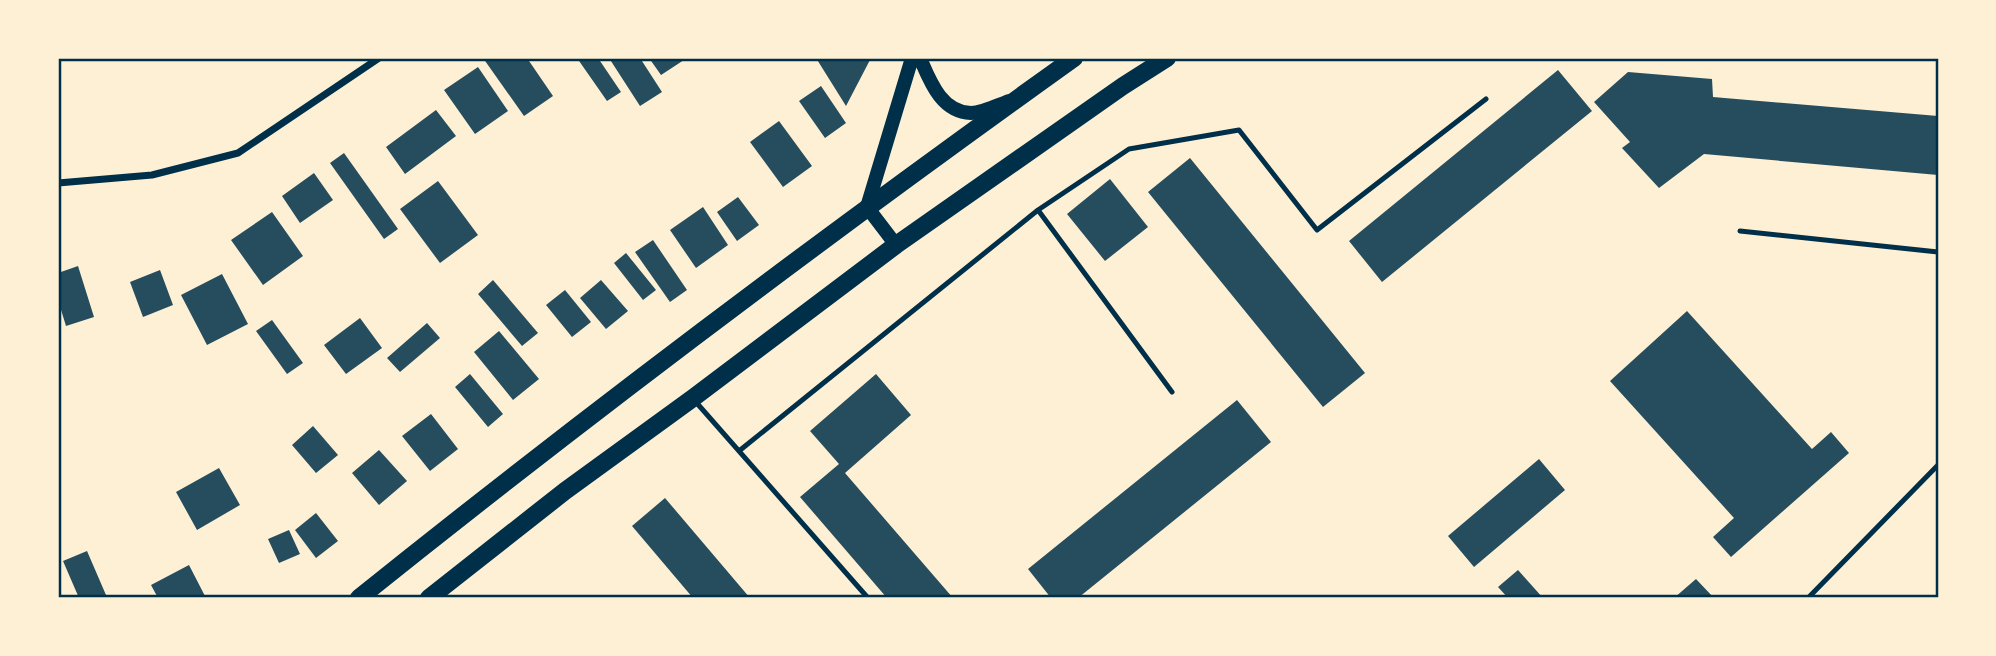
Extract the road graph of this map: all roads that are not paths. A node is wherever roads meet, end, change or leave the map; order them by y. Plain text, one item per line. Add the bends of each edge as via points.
1 (379, 58) edge
2 (912, 58) edge
3 (920, 58) edge
4 (1074, 58) edge
5 (1167, 58) edge
6 (1017, 99) junction
7 (1486, 99) dead end
8 (58, 183) edge
9 (867, 207) junction
10 (1038, 210) junction
11 (1740, 231) dead end
12 (896, 245) junction
13 (1938, 252) edge
14 (1172, 392) dead end
15 (693, 398) junction
16 (739, 452) junction
17 (1938, 465) edge
18 (359, 598) edge
19 (429, 598) edge
20 (868, 598) edge
21 (1808, 598) edge

1 - 8 street via 238,153 152,175
2 - 9 main road
3 - 6 main road via 935,91 950,107 972,113
4 - 6 main road
5 - 12 main road
6 - 9 main road
7 - 10 lane via 1317,230 1239,130 1129,149
9 - 12 main road
9 - 18 main road
10 - 14 lane
10 - 16 lane
11 - 13 lane
12 - 15 main road
15 - 16 lane
15 - 19 main road
16 - 20 lane
17 - 21 lane

